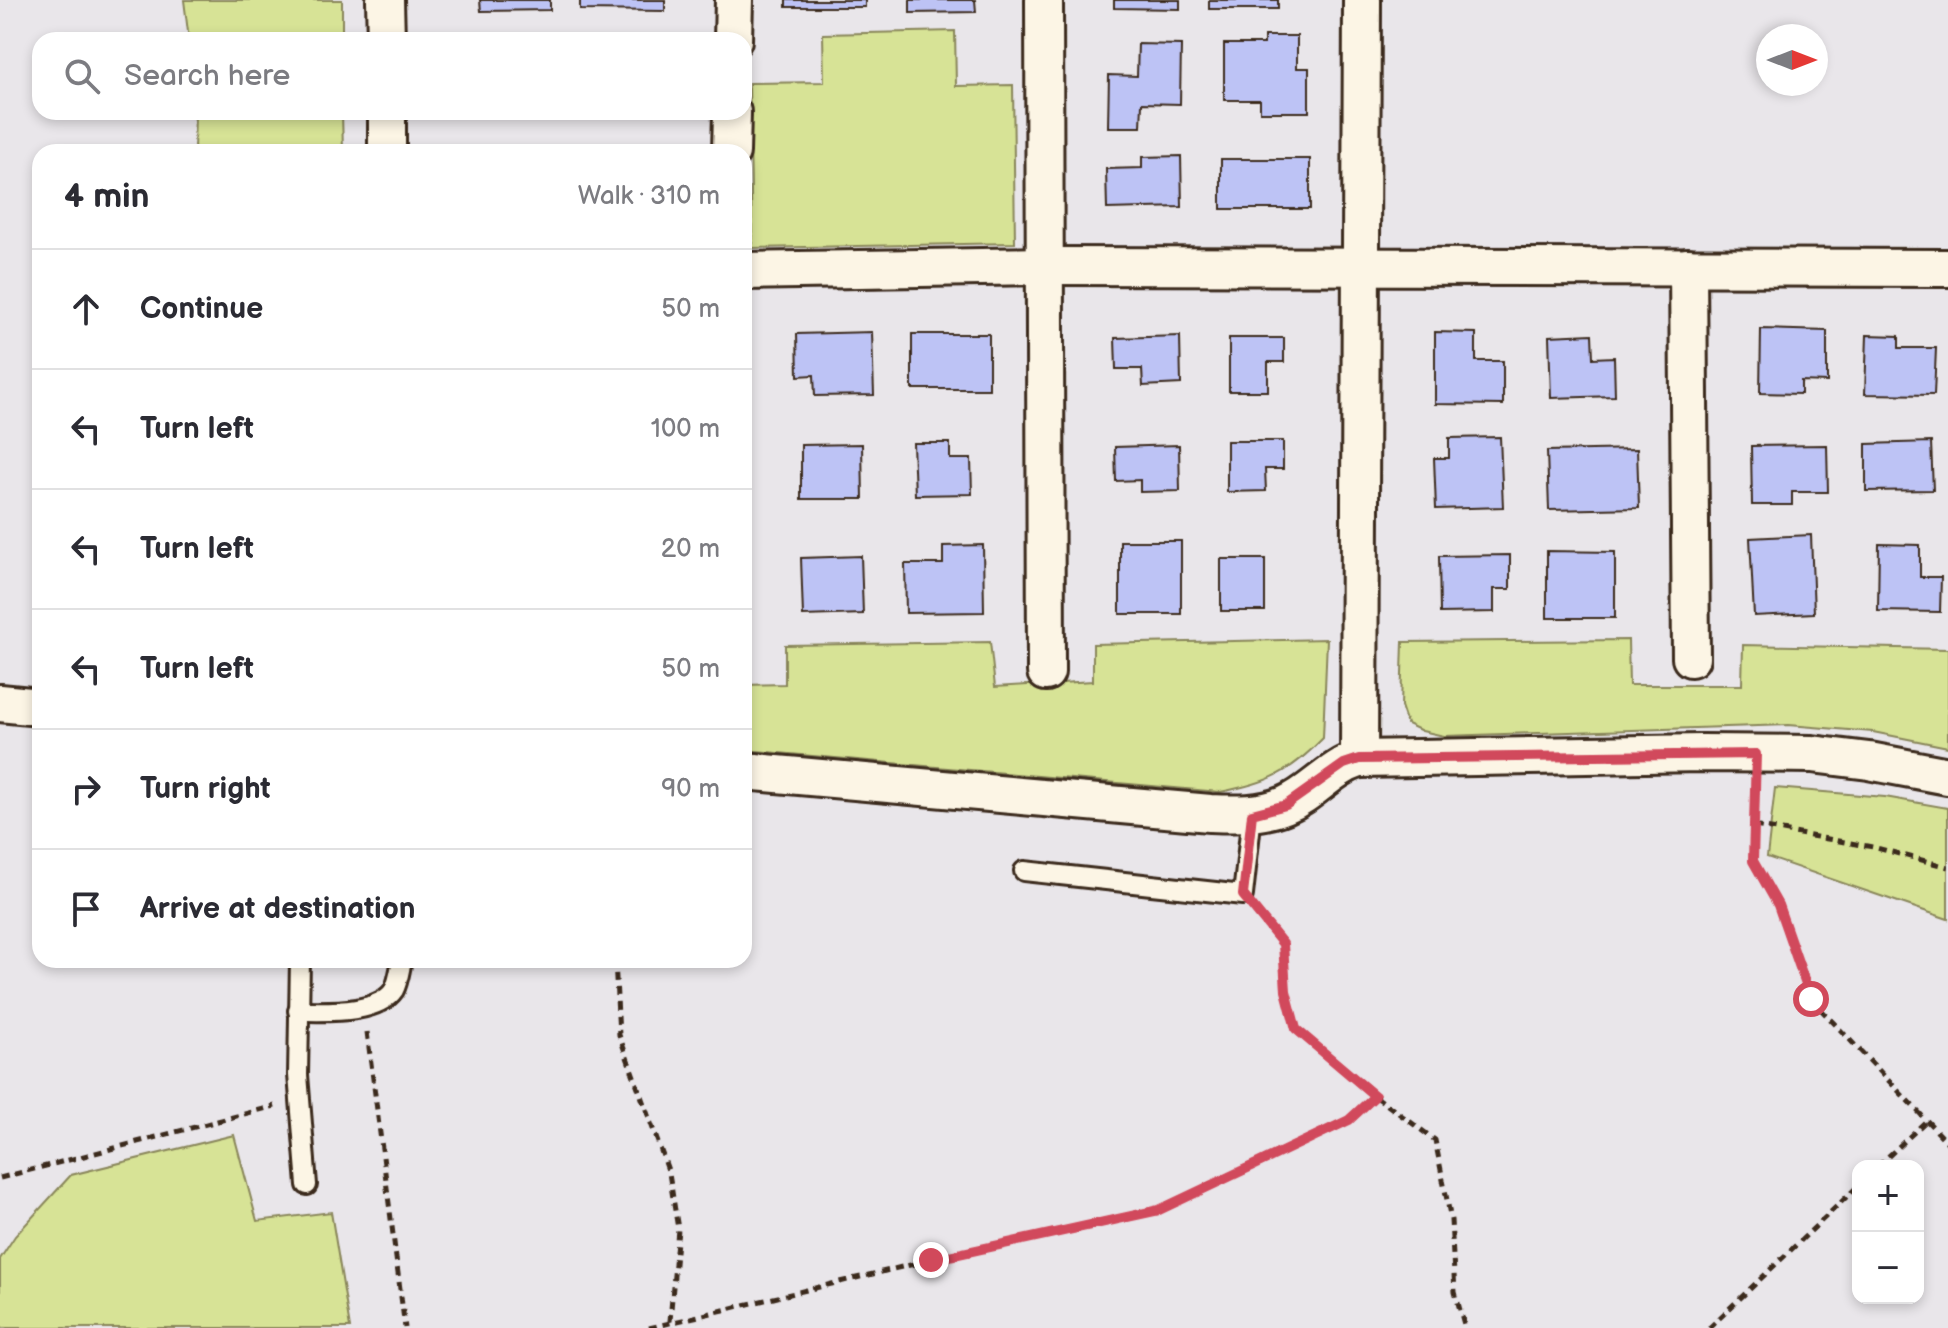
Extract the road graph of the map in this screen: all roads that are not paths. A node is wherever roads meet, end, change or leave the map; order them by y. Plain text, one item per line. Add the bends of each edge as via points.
1 (385, 0) edge
2 (734, 0) edge
3 (1044, 0) edge
4 (1362, 0) edge
5 (386, 32) edge
6 (733, 32) edge
7 (387, 120) edge
8 (732, 120) edge
9 (387, 144) edge
10 (731, 144) edge
11 (1045, 266) junction
12 (1361, 266) junction
13 (1688, 267) junction
14 (1948, 268) edge
15 (752, 271) edge
16 (1691, 658) dead end
17 (1046, 672) dead end
18 (0, 703) edge
19 (32, 706) edge
20 (1359, 759) junction
21 (752, 772) edge
22 (1948, 776) edge
23 (1252, 814) junction
24 (1024, 871) dead end
25 (300, 968) edge
26 (400, 968) edge
27 (298, 1011) junction
28 (307, 1185) dead end

1 - 5 street
2 - 6 street
3 - 11 street
4 - 12 street
7 - 9 street
8 - 10 street
11 - 12 street
11 - 15 street
11 - 17 street
12 - 13 street
12 - 20 street
13 - 14 street
13 - 16 street
18 - 19 street
20 - 22 street via 1756,754 1841,757
20 - 23 street via 1286,805
21 - 23 street
23 - 24 lane via 1243,895
25 - 27 lane
26 - 27 lane via 394,990 380,1002
27 - 28 lane

